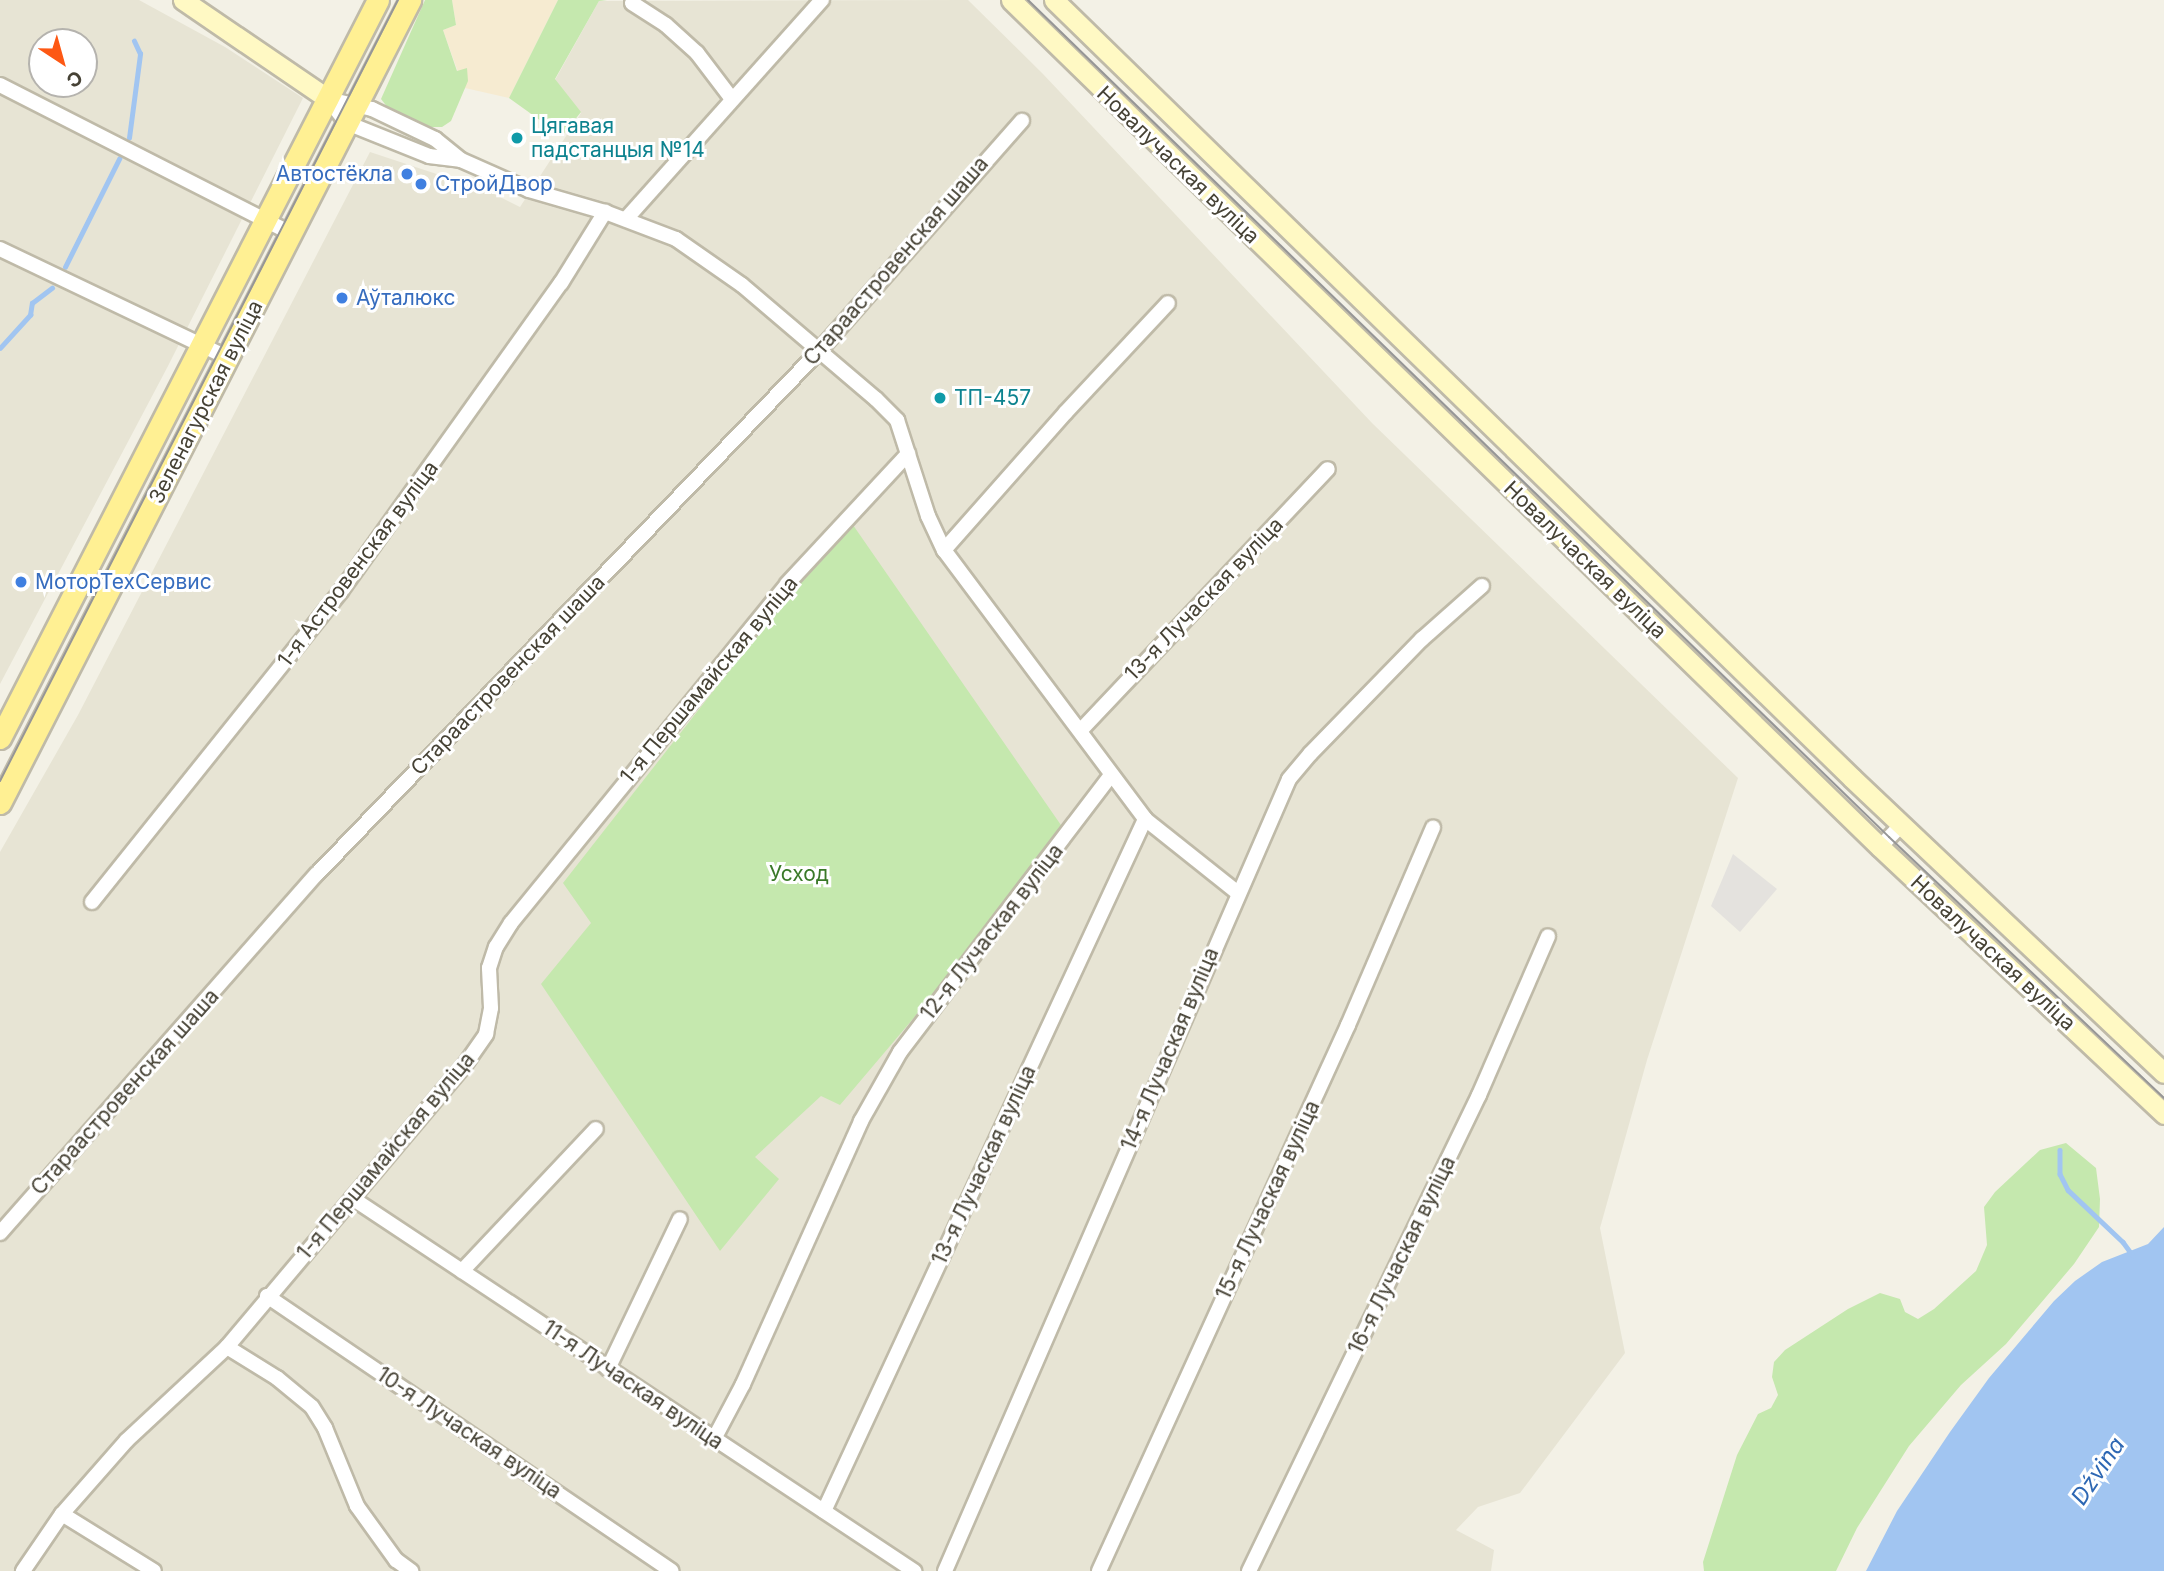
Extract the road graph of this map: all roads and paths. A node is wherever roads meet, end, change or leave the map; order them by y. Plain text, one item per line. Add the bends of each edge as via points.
1 (183, 0) edge
2 (378, 0) edge
3 (410, 0) edge
4 (822, 0) edge
5 (1011, 0) edge
6 (1054, 0) edge
7 (632, 3) dead end
8 (0, 85) edge
9 (328, 99) junction
10 (732, 99) junction
11 (351, 113) junction
12 (1022, 121) dead end
13 (461, 160) junction
14 (605, 212) junction
15 (626, 219) junction
16 (265, 220) junction
17 (291, 233) junction
18 (0, 249) edge
19 (239, 268) junction
20 (266, 283) junction
21 (1168, 303) dead end
22 (201, 346) junction
23 (819, 351) junction
24 (229, 358) junction
25 (908, 454) junction
26 (1328, 469) dead end
27 (944, 550) junction
28 (1482, 586) dead end
29 (28, 685) junction
30 (55, 697) junction
31 (1081, 730) junction
32 (0, 738) edge
33 (1111, 775) junction
34 (0, 803) edge
35 (1145, 819) junction
36 (1902, 824) junction
37 (1433, 828) dead end
38 (1880, 847) junction
39 (1238, 893) junction
40 (92, 902) dead end
41 (1548, 936) dead end
42 (2164, 1073) edge
43 (2164, 1114) edge
44 (596, 1129) dead end
45 (352, 1198) junction
46 (680, 1219) dead end
47 (0, 1233) edge
48 (462, 1271) junction
49 (267, 1296) junction
50 (227, 1347) junction
51 (608, 1369) junction
52 (714, 1439) junction
53 (824, 1511) junction
54 (62, 1514) junction
55 (392, 1566) edge
56 (23, 1571) edge
57 (154, 1571) edge
58 (411, 1571) edge
59 (670, 1571) edge
60 (914, 1571) edge
61 (944, 1571) edge
62 (1099, 1571) edge
63 (1249, 1571) edge

1 - 9 main road
2 - 9 main road, Зеленагурская вуліца
3 - 11 main road, Зеленагурская вуліца
4 - 10 street
5 - 38 main road, Новалучаская вуліца
6 - 36 main road, Новалучаская вуліца
7 - 10 street via 697,53
8 - 16 street
9 - 11 street
9 - 16 main road, Зеленагурская вуліца
10 - 15 street
11 - 13 street via 429,156
11 - 13 street via 435,139
11 - 17 main road, Зеленагурская вуліца
12 - 23 street, Стараастровенская шаша
13 - 14 street via 529,190
14 - 15 street
14 - 40 street, 1-я Астровенская вуліца via 561,283 341,591
15 - 23 street via 676,239 742,285
16 - 17 street
16 - 19 main road, Зеленагурская вуліца
17 - 20 main road, Зеленагурская вуліца
18 - 22 street
19 - 20 street
19 - 22 main road, Зеленагурская вуліца
20 - 24 main road, Зеленагурская вуліца
21 - 27 street
22 - 24 street
22 - 29 main road, Зеленагурская вуліца
23 - 25 street via 897,420
23 - 47 street, Стараастровенская шаша via 317,874
24 - 30 main road, Зеленагурская вуліца
25 - 27 street
25 - 45 street, 1-я Першамайская вуліца via 787,584 511,923 489,968 491,1008 486,1034
26 - 31 street, 13-я Лучаская вуліца
27 - 31 street
28 - 39 street, 14-я Лучаская вуліца via 1422,639 1289,779
29 - 30 street
29 - 32 main road, Зеленагурская вуліца
30 - 34 main road, Зеленагурская вуліца
31 - 33 street
33 - 35 street
33 - 52 street, 12-я Лучаская вуліца via 900,1052 861,1121
35 - 39 street
35 - 53 street, 13-я Лучаская вуліца
36 - 38 street
36 - 42 main road, Новалучаская вуліца
37 - 62 street, 15-я Лучаская вуліца
38 - 43 main road, Новалучаская вуліца
39 - 61 street, 14-я Лучаская вуліца
41 - 63 street, 16-я Лучаская вуліца via 1479,1095
44 - 48 street
45 - 48 street, 11-я Лучаская вуліца
45 - 49 street, 1-я Першамайская вуліца
46 - 51 street
48 - 51 street, 11-я Лучаская вуліца
49 - 50 street, 1-я Першамайская вуліца
49 - 59 street, 10-я Лучаская вуліца
50 - 54 street, 1-я Першамайская вуліца via 127,1440
50 - 55 street via 277,1378 312,1407 357,1506
51 - 52 street, 11-я Лучаская вуліца
52 - 53 street, 11-я Лучаская вуліца
53 - 60 street, 11-я Лучаская вуліца
54 - 56 street, 1-я Першамайская вуліца
54 - 57 street
55 - 58 street

